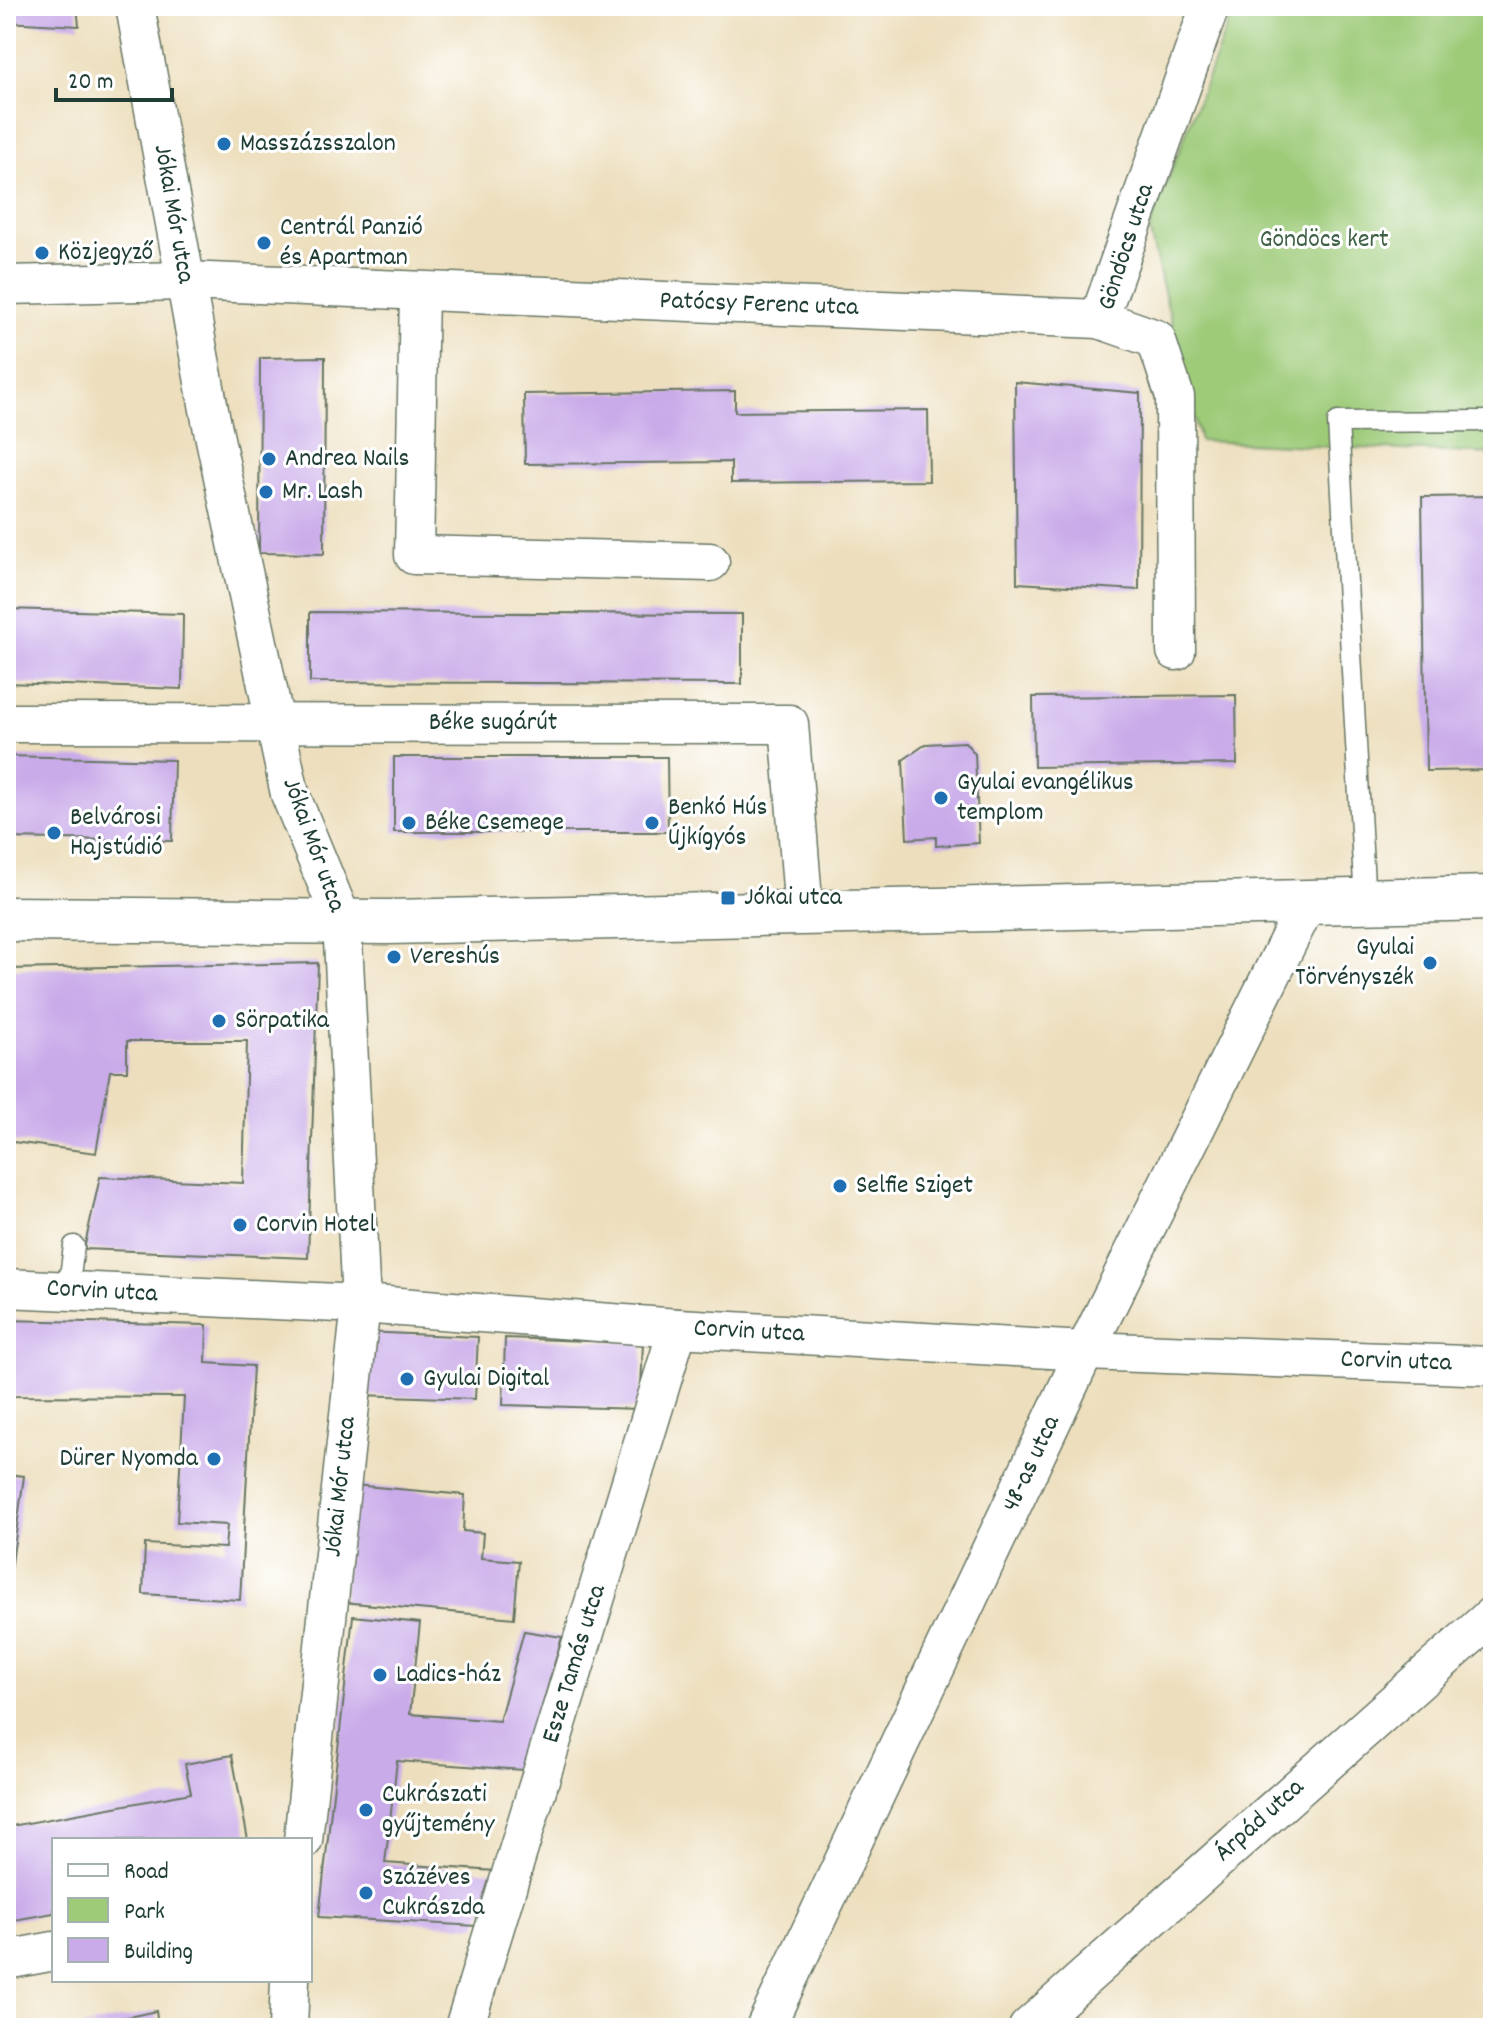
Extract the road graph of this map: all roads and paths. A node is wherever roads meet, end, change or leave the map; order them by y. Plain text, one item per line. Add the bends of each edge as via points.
1 (135, 6) edge
2 (1210, 6) edge
3 (185, 281) junction
4 (6, 285) edge
5 (419, 292) junction
6 (1099, 319) junction
7 (1493, 421) edge
8 (710, 562) dead end
9 (1176, 651) dead end
10 (275, 722) junction
11 (6, 723) edge
12 (1493, 898) edge
13 (1365, 902) junction
14 (1307, 903) junction
15 (804, 913) junction
16 (6, 919) edge
17 (342, 920) junction
18 (74, 1246) dead end
19 (6, 1288) edge
20 (68, 1291) junction
21 (361, 1304) junction
22 (678, 1328) junction
23 (1085, 1351) junction
24 (1493, 1366) edge
25 (1493, 1615) edge
26 (303, 1838) edge
27 (52, 1951) edge
28 (6, 1960) edge
29 (290, 1982) edge
30 (468, 2014) edge
31 (1036, 2025) edge
32 (288, 2028) edge
33 (765, 2028) edge

1 - 3 street, Jókai Mór utca
2 - 6 street, Göndöcs utca
3 - 4 street, Patócsy Ferenc utca
3 - 5 street, Patócsy Ferenc utca
3 - 10 street, Jókai Mór utca
5 - 6 street, Patócsy Ferenc utca
5 - 8 street via 414,555
6 - 9 street, Göndöcs utca via 1156,339 1175,397
7 - 13 lane via 1338,422
10 - 11 street, Béke sugárút
10 - 15 street, Béke sugárút via 789,724
10 - 17 street, Jókai Mór utca via 290,794
12 - 13 street
13 - 14 street
14 - 15 street
14 - 23 street, 48-as utca
15 - 17 street
16 - 17 street
17 - 21 street, Jókai Mór utca
18 - 20 lane
19 - 20 street, Corvin utca
20 - 21 street, Corvin utca
21 - 22 street, Corvin utca
21 - 26 street, Jókai Mór utca
22 - 23 street, Corvin utca
22 - 30 street, Esze Tamás utca
23 - 24 street, Corvin utca
23 - 33 street, 48-as utca
25 - 31 street, Árpád utca
27 - 28 street
29 - 32 street

